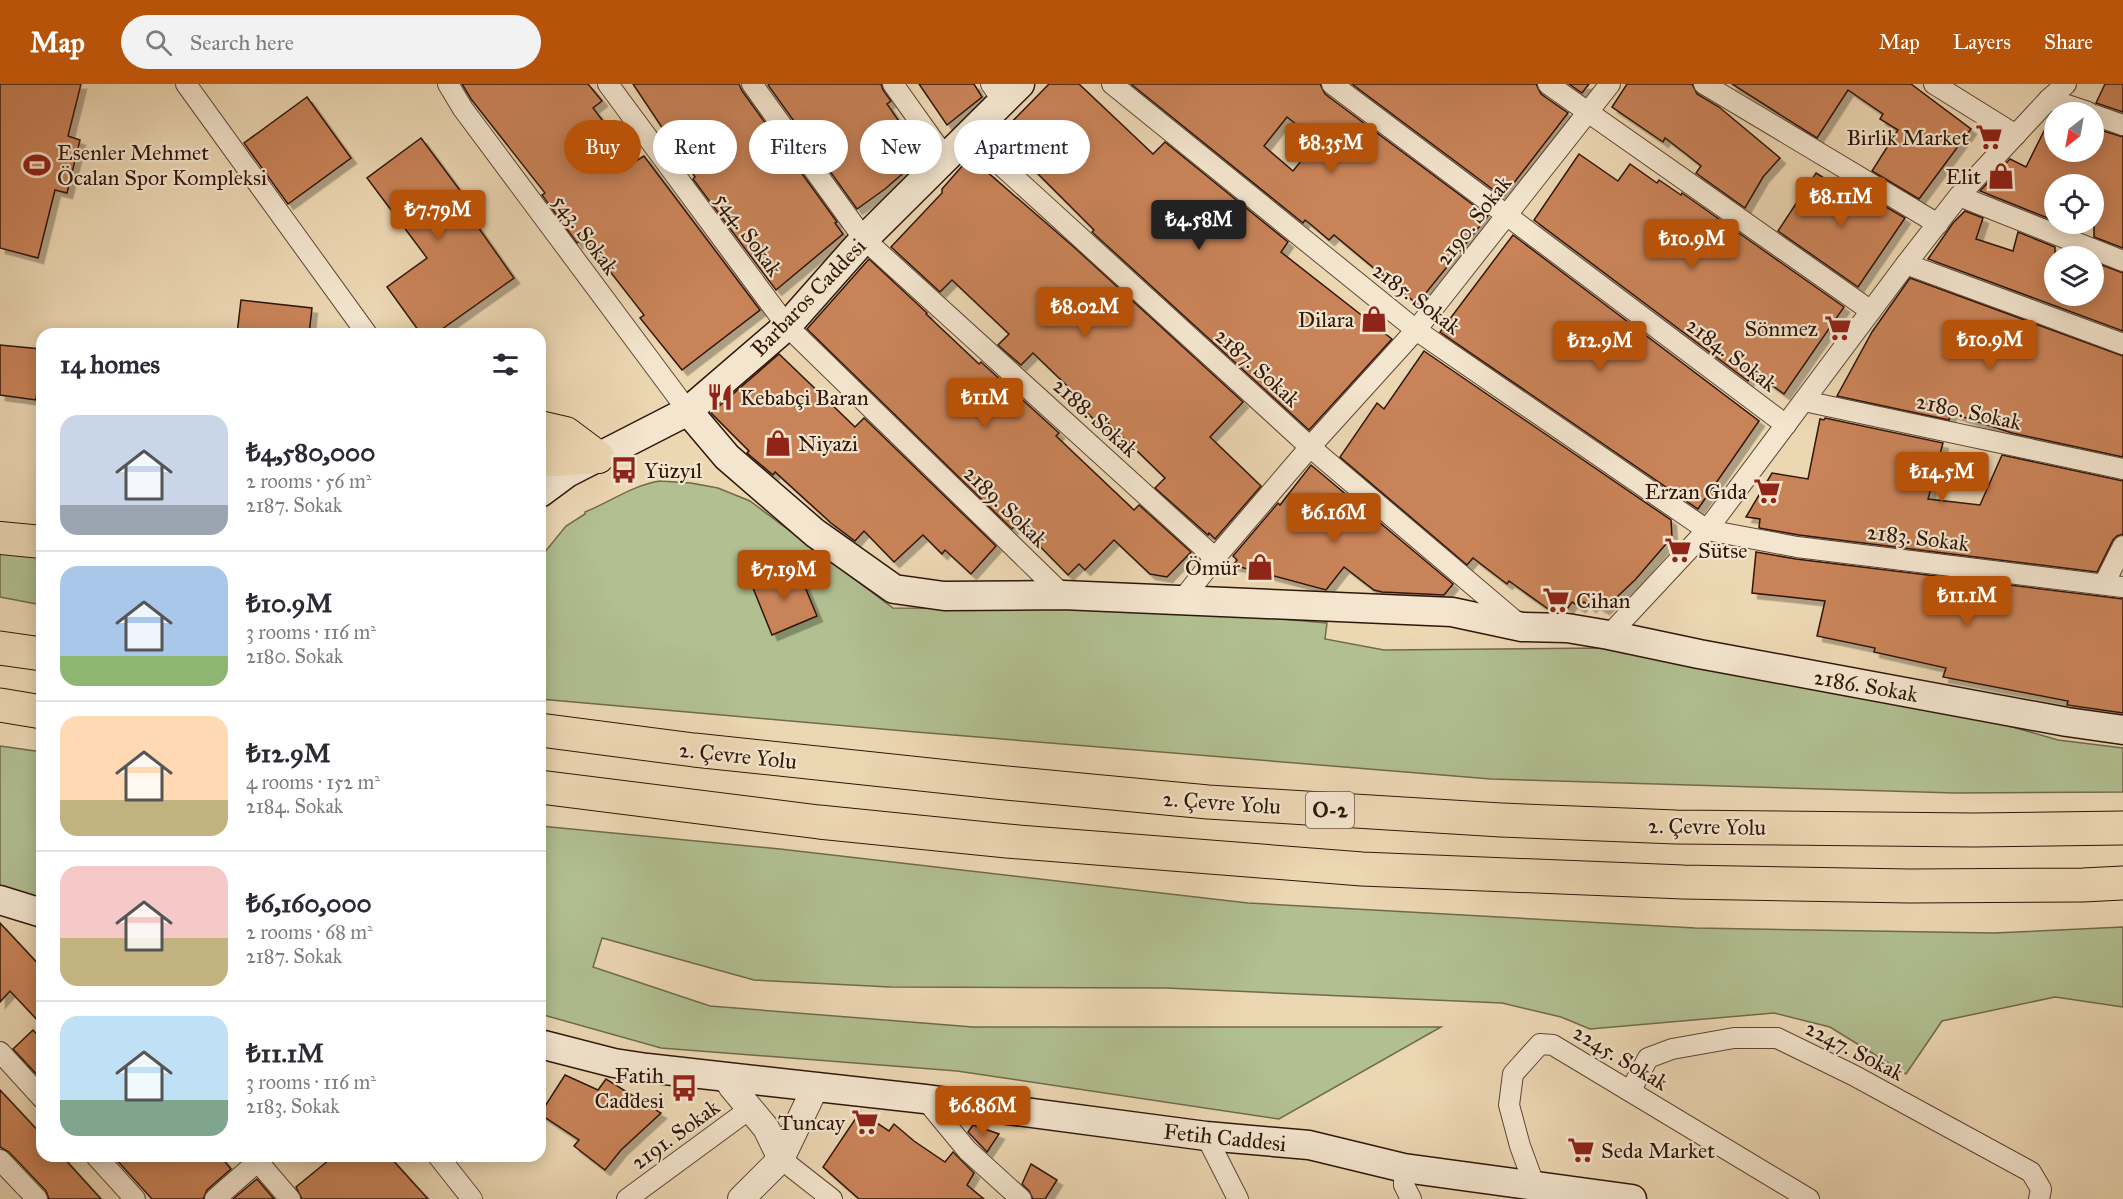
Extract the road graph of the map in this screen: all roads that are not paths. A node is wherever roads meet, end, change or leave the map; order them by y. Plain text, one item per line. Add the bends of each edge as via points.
1 (186, 84) edge
2 (448, 84) edge
3 (608, 84) edge
4 (752, 84) edge
5 (893, 84) edge
6 (1112, 84) edge
7 (1332, 84) edge
8 (1548, 84) edge
9 (1610, 84) edge
10 (1704, 84) edge
11 (1934, 84) edge
12 (2066, 84) edge
13 (1005, 90) edge
14 (2049, 99) junction
15 (2058, 102) edge
16 (1589, 111) junction
17 (2104, 118) edge
18 (980, 120) edge
19 (2123, 125) edge
20 (2016, 135) junction
21 (954, 148) edge
22 (945, 157) junction
23 (1011, 174) edge
24 (1959, 196) junction
25 (1508, 216) junction
26 (1938, 224) junction
27 (864, 239) junction
28 (2123, 261) edge
29 (1906, 264) junction
30 (1871, 311) junction
31 (787, 326) junction
32 (364, 328) edge
33 (1416, 330) junction
34 (2123, 344) edge
35 (1804, 401) junction
36 (688, 411) junction
37 (1786, 425) junction
38 (546, 428) edge
39 (1310, 447) junction
40 (598, 458) junction
41 (546, 459) edge
42 (2123, 469) edge
43 (546, 489) edge
44 (1707, 530) junction
45 (0, 538) edge
46 (36, 541) edge
47 (2123, 546) edge
48 (1215, 558) junction
49 (2114, 586) edge
50 (1063, 595) junction
51 (1182, 600) junction
52 (1522, 627) junction
53 (1609, 635) junction
54 (0, 648) edge
55 (36, 653) edge
56 (0, 705) edge
57 (36, 711) edge
58 (546, 730) edge
59 (2123, 730) edge
60 (546, 788) edge
61 (2123, 828) edge
62 (2123, 883) edge
63 (0, 900) edge
64 (36, 911) edge
65 (546, 1047) edge
66 (0, 1052) edge
67 (726, 1077) junction
68 (816, 1086) junction
69 (1630, 1090) junction
70 (36, 1091) edge
71 (925, 1098) junction
72 (751, 1108) junction
73 (1206, 1136) junction
74 (782, 1159) junction
75 (101, 1162) edge
76 (254, 1162) edge
77 (261, 1162) edge
78 (443, 1162) edge
79 (1404, 1167) junction
80 (3, 1169) edge
81 (1543, 1192) edge
82 (37, 1199) edge
83 (135, 1199) edge
84 (215, 1199) edge
85 (290, 1199) edge
86 (472, 1199) edge
87 (627, 1199) edge
88 (741, 1199) edge
89 (832, 1199) edge
90 (1021, 1199) edge
91 (1238, 1199) edge
92 (1411, 1199) edge
93 (1632, 1199) edge
94 (1809, 1199) edge
95 (2039, 1199) edge

1 - 32 street
2 - 36 street, 543. Sokak
3 - 31 street, 544. Sokak
4 - 27 street, 2188. Sokak
5 - 22 street
6 - 33 street, 2185. Sokak
7 - 25 street, 2184. Sokak
8 - 16 street
9 - 16 street, 2190. Sokak
10 - 26 street
11 - 20 street
12 - 14 street
13 - 18 main road, Barbaros Caddesi
14 - 15 street
14 - 20 street
16 - 25 street, 2190. Sokak
16 - 30 street
17 - 19 street
20 - 24 street
21 - 22 main road, Barbaros Caddesi
22 - 27 main road, Barbaros Caddesi
23 - 39 street, 2187. Sokak
24 - 26 street
24 - 28 street
25 - 33 street, 2190. Sokak
25 - 37 street, 2184. Sokak
26 - 29 street
27 - 31 main road, Barbaros Caddesi
27 - 48 street, 2188. Sokak
29 - 30 street
29 - 34 street
30 - 35 street
31 - 36 main road, Barbaros Caddesi
31 - 50 street, 2189. Sokak
33 - 39 street, 2190. Sokak
33 - 44 street, 2185. Sokak
35 - 37 street
35 - 42 street, 2180. Sokak
36 - 40 main road, Barbaros Caddesi
36 - 50 main road, 2186. Sokak via 727,457 815,533 894,589 944,596
37 - 44 street
38 - 40 main road via 566,433
39 - 48 street, 2190. Sokak
39 - 52 street, 2187. Sokak
40 - 41 main road
40 - 43 main road, Barbaros Caddesi
44 - 49 street, 2183. Sokak via 1797,547
44 - 53 street
45 - 46 main road
47 - 49 street
48 - 51 street, 2190. Sokak
50 - 51 main road, 2186. Sokak
51 - 52 main road, 2186. Sokak via 1452,612
52 - 53 main road, 2186. Sokak via 1567,628
53 - 59 main road, 2186. Sokak via 1733,661
54 - 55 highway
56 - 57 highway
58 - 61 highway, 2. Çevre Yolu / O-2 via 838,766 1243,804 1676,827
60 - 62 highway via 1007,841 1362,870 1910,886
63 - 64 main road
65 - 67 main road, Fetih Caddesi via 614,1063
66 - 70 street
67 - 68 main road, Fetih Caddesi
67 - 72 street
68 - 71 main road, Fetih Caddesi
68 - 74 street
69 - 81 street, 2245. Sokak via 1553,1045 1540,1044 1513,1074 1509,1105 1520,1146
69 - 94 street, 2245. Sokak
69 - 95 street, 2247. Sokak via 1648,1059 1672,1049 1734,1038 1777,1038 2031,1172 2041,1189
71 - 73 main road, Fetih Caddesi
71 - 90 street via 968,1150
72 - 74 street
72 - 87 street, 2191. Sokak
73 - 79 main road, Fetih Caddesi via 1310,1146
73 - 91 street
74 - 88 street
74 - 89 street
75 - 83 street
76 - 84 street
77 - 85 street
78 - 86 street
79 - 81 main road, Fetih Caddesi
79 - 92 street via 1404,1185
80 - 82 street
81 - 93 main road, Fetih Caddesi

